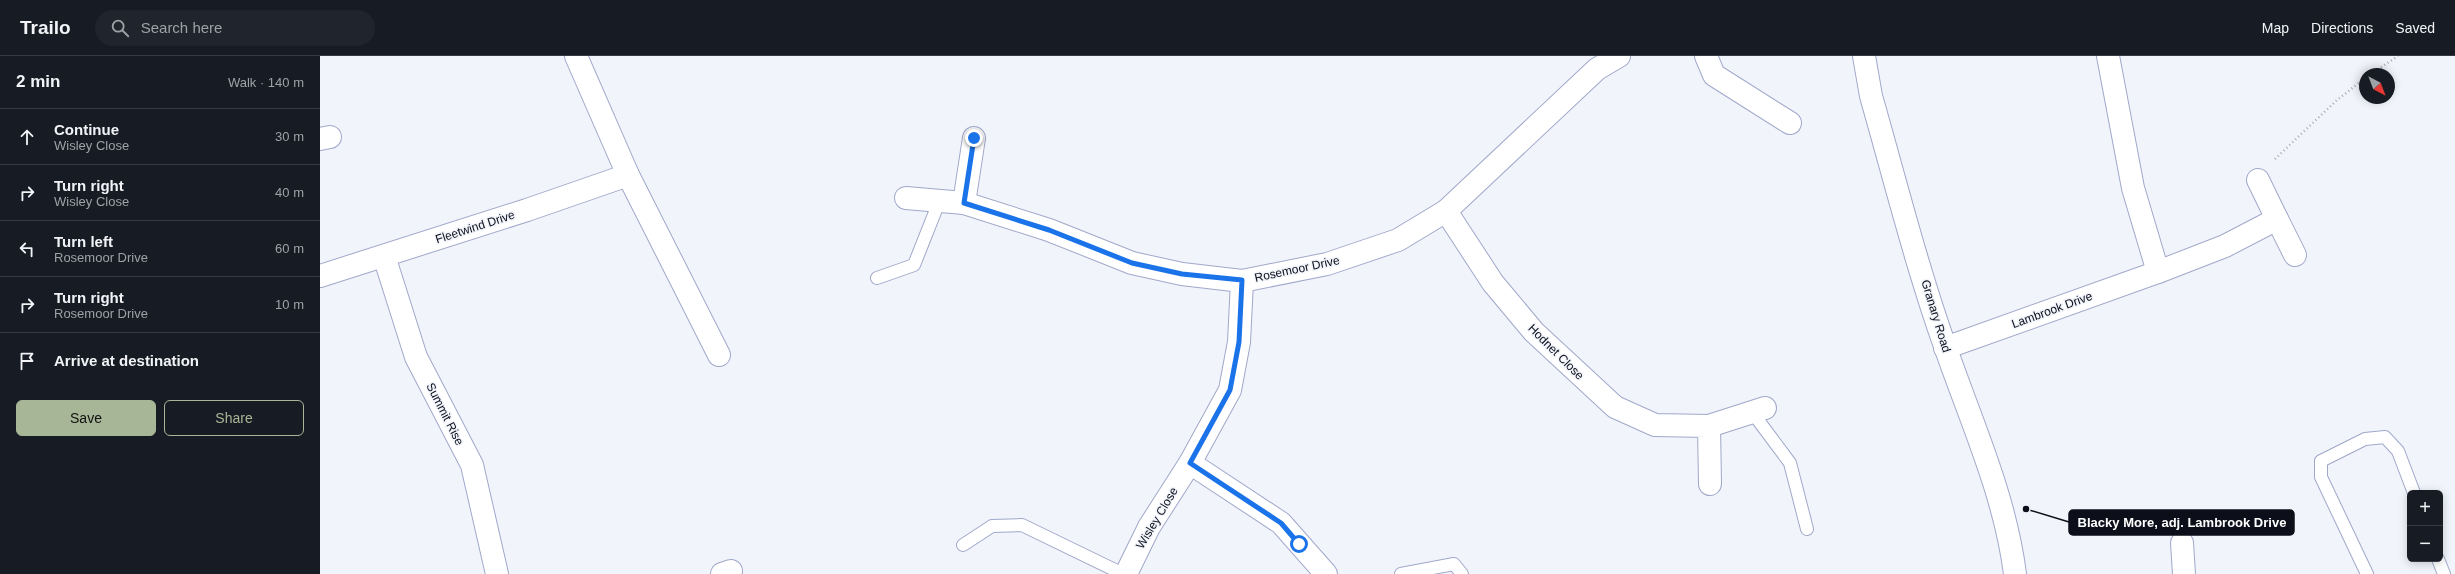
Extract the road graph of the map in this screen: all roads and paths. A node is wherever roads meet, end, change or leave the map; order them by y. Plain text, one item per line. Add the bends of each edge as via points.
1 (576, 56) edge
2 (1619, 56) edge
3 (1706, 56) edge
4 (1864, 56) edge
5 (2108, 56) edge
6 (2398, 56) edge
7 (2380, 68) edge
8 (2359, 83) edge
9 (1790, 123) dead end
10 (974, 138) dead end
11 (628, 175) junction
12 (2258, 180) joint
13 (906, 198) dead end
14 (939, 202) junction
15 (964, 203) junction
16 (1446, 211) junction
17 (2277, 218) junction
18 (2294, 255) dead end
19 (384, 256) junction
20 (2158, 272) junction
21 (320, 276) edge
22 (877, 278) dead end
23 (1242, 280) junction
24 (1946, 348) junction
25 (719, 355) dead end
26 (1758, 410) joint
27 (1709, 426) junction
28 (1190, 463) junction
29 (1710, 484) dead end
30 (2413, 490) edge
31 (1807, 529) dead end
32 (2182, 543) dead end
33 (963, 545) dead end
34 (2439, 562) edge
35 (498, 574) edge
36 (1124, 574) edge
37 (1326, 574) edge
38 (1401, 574) edge
39 (1462, 574) edge
40 (2015, 574) edge
41 (2184, 574) edge
42 (2367, 574) edge
43 (2444, 574) edge

1 - 11 street
2 - 16 street, Rosemoor Drive via 1597,69
3 - 9 street via 1714,75
4 - 24 street, Granary Road via 1871,96
5 - 20 street via 2134,188
6 - 7 path
8 - 12 path via 2315,119 2276,157
10 - 15 street
11 - 19 street, Fleetwind Drive
11 - 25 street
12 - 17 street
13 - 14 street, Rosemoor Drive
14 - 15 street, Rosemoor Drive
14 - 22 lane via 914,265
15 - 23 street, Rosemoor Drive via 1049,230 1132,263 1182,274
16 - 23 street, Rosemoor Drive via 1398,240 1327,264
16 - 27 street, Hodnet Close via 1493,283 1534,332 1615,407 1655,425
17 - 18 street
17 - 20 street, Lambrook Drive via 2225,246
19 - 21 street, Fleetwind Drive
19 - 35 street, Summit Rise via 416,357 472,465
20 - 24 street, Lambrook Drive
23 - 28 street, Wisley Close via 1239,342 1230,390
24 - 40 street, Granary Road via 1985,450 2011,537
26 - 27 street, Hodnet Close
26 - 31 lane via 1790,463
27 - 29 street
28 - 36 street, Wisley Close via 1149,526
28 - 37 street via 1281,523
30 - 42 lane via 2398,451 2385,437 2365,439 2321,461 2321,477
32 - 41 street
33 - 36 lane via 992,526 1022,525
34 - 43 lane
38 - 39 lane via 1454,564

